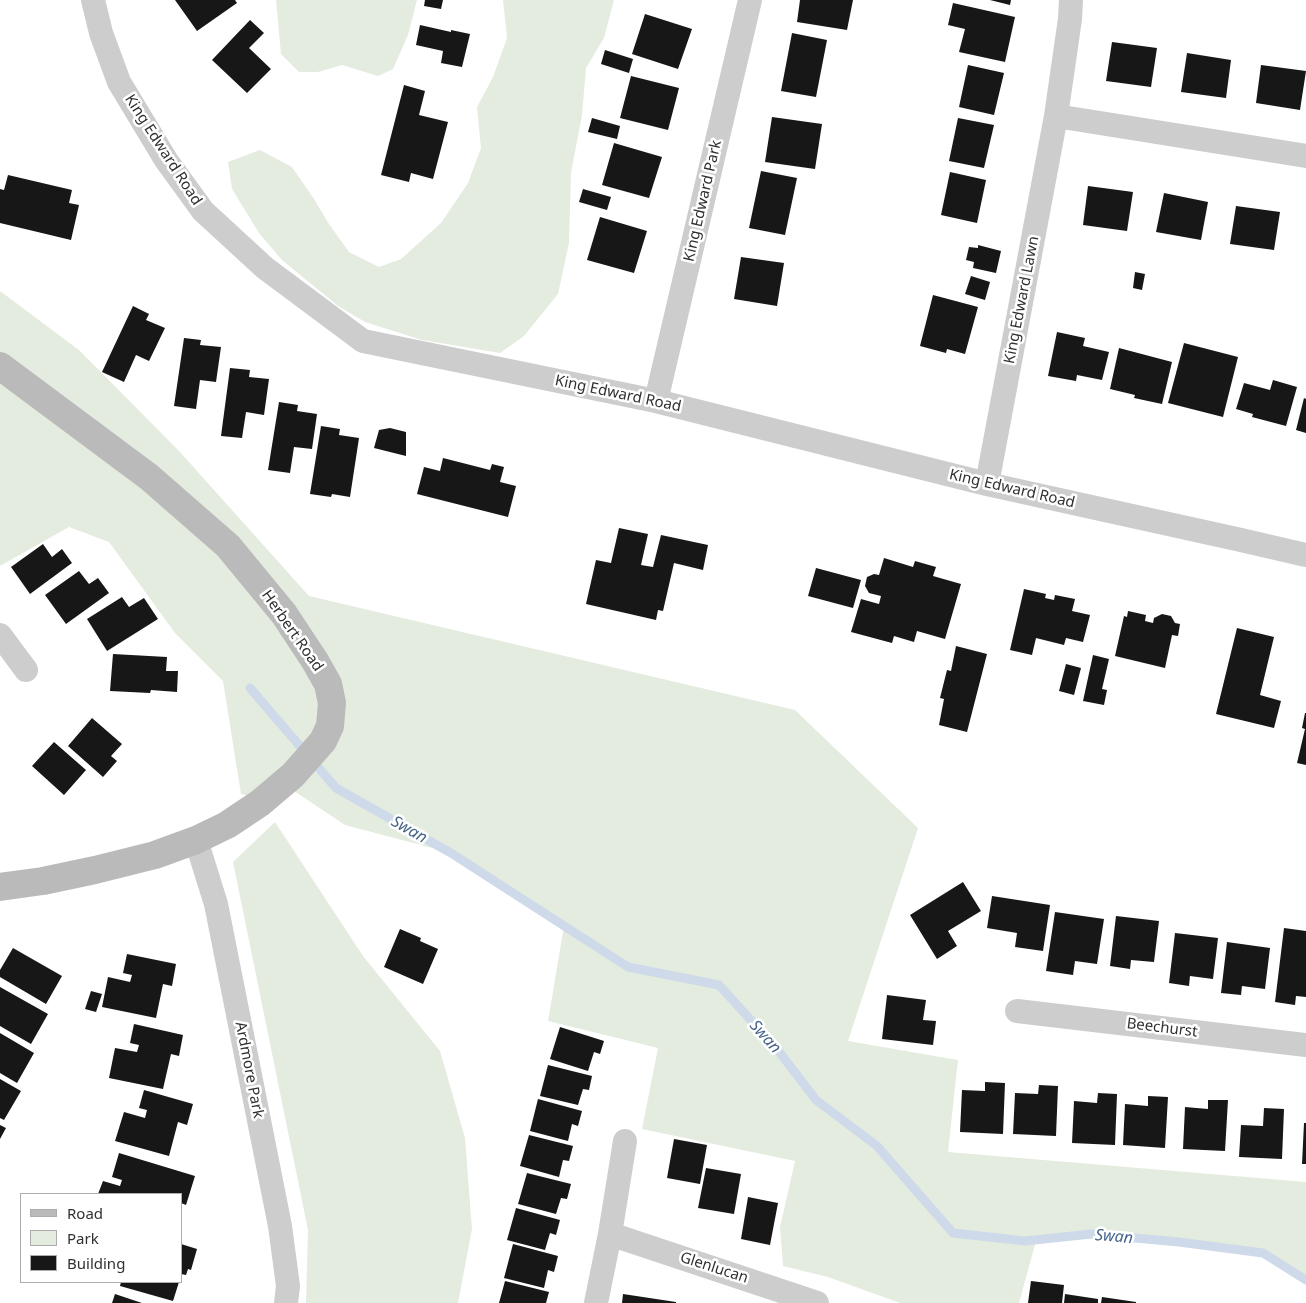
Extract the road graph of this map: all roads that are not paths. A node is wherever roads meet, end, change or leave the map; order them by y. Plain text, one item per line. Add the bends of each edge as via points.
1 (93, 0) edge
2 (750, 0) edge
3 (1071, 0) edge
4 (1056, 116) junction
5 (1306, 156) edge
6 (0, 366) edge
7 (656, 401) junction
8 (987, 484) junction
9 (1306, 555) edge
10 (0, 635) edge
11 (26, 670) dead end
12 (196, 840) junction
13 (0, 887) edge
14 (1017, 1011) dead end
15 (1306, 1046) edge
16 (625, 1141) dead end
17 (610, 1234) junction
18 (286, 1303) edge
19 (596, 1303) edge
20 (817, 1303) edge

1 - 7 street, King Edward Road via 101,33 120,82 166,160 203,211 265,268 363,341
2 - 7 street, King Edward Park
3 - 4 street, King Edward Lawn
4 - 5 street
4 - 8 street, King Edward Lawn
6 - 12 street, Herbert Road via 149,477 228,546 284,614 328,684 332,703 330,726 323,741 293,775 260,803
7 - 8 street, King Edward Road
8 - 9 street, King Edward Road
10 - 11 street
12 - 13 street, Herbert Road via 118,865
12 - 18 street, Ardmore Park via 216,904 278,1216 288,1286
14 - 15 street, Beechurst
16 - 17 street
17 - 19 street
17 - 20 street, Glenlucan

